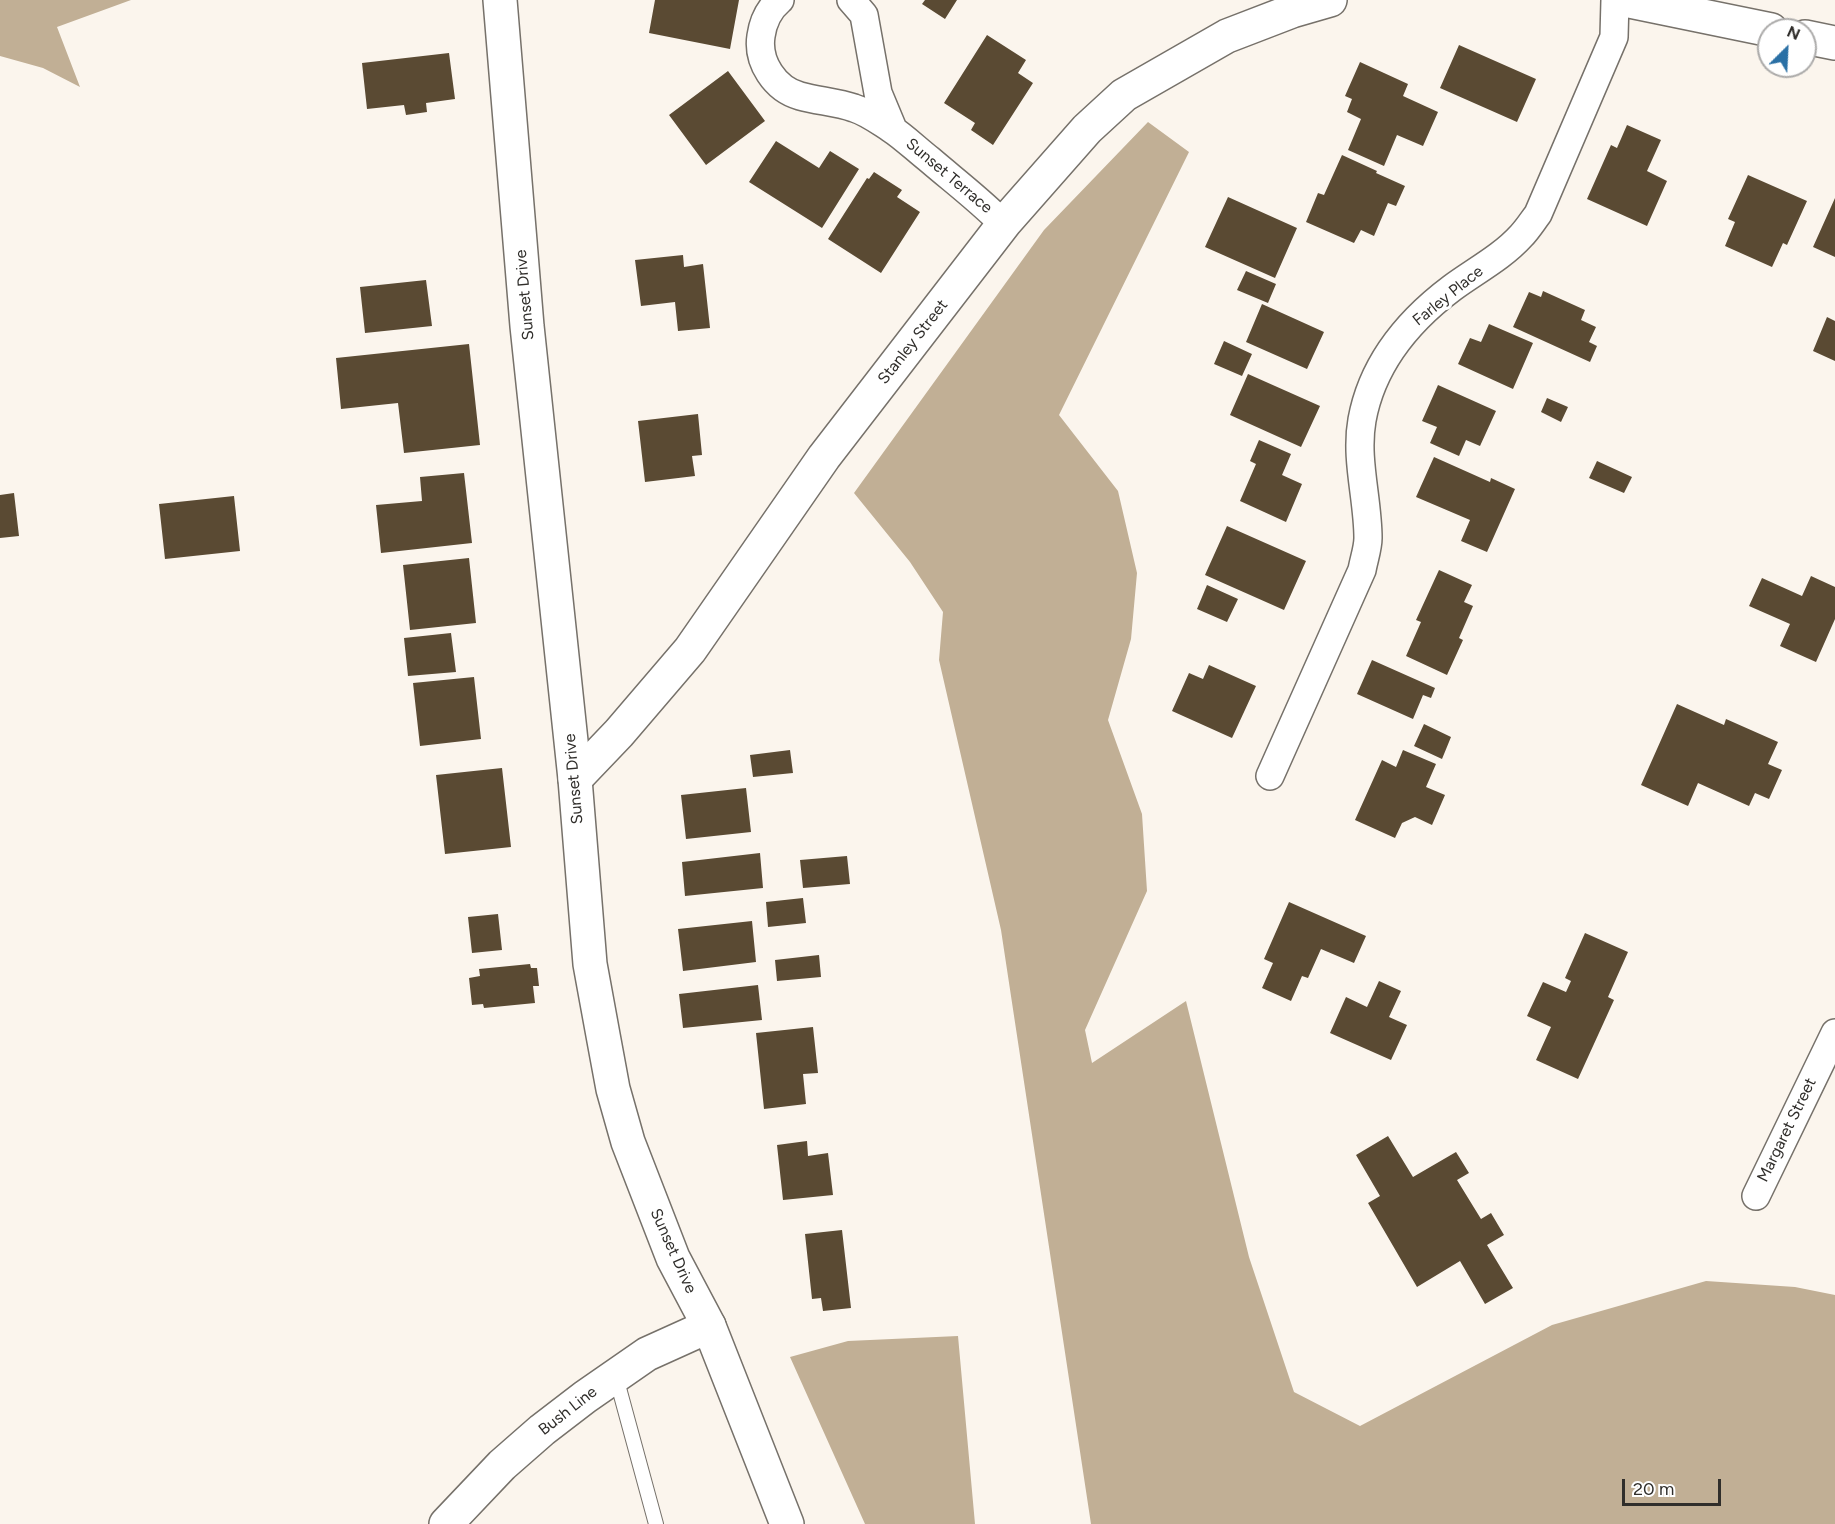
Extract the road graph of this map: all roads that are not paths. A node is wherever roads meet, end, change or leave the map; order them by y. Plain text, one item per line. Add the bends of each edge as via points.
1 (501, 0) edge
2 (780, 0) edge
3 (851, 0) edge
4 (1330, 0) edge
5 (1615, 0) edge
6 (1625, 0) edge
7 (1757, 27) edge
8 (1817, 39) edge
9 (1835, 43) edge
10 (893, 129) junction
11 (1006, 221) junction
12 (1270, 776) dead end
13 (574, 779) junction
14 (1835, 1033) edge
15 (1756, 1196) dead end
16 (709, 1326) junction
17 (616, 1375) junction
18 (446, 1524) edge
19 (656, 1524) edge
20 (787, 1524) edge

1 - 13 street, Sunset Drive via 527,326
2 - 10 street, Sunset Terrace via 768,14 760,41 764,63 776,81 800,96 856,108
3 - 10 street, Sunset Terrace via 864,15 878,93
4 - 11 street, Stanley Street via 1227,36 1124,95 1087,129
5 - 12 street, Farley Place via 1614,37 1538,214 1502,254 1427,308 1400,336 1382,363 1362,421 1360,450 1368,540 1362,570
6 - 7 street
8 - 9 street
10 - 11 street, Sunset Terrace
11 - 13 street, Stanley Street via 824,457 690,650
13 - 16 street, Sunset Drive via 590,964 614,1089 628,1142 673,1258
14 - 15 street, Margaret Street
16 - 17 street, Bush Line via 647,1354
16 - 20 street, Sunset Drive
17 - 18 street, Bush Line via 510,1458
17 - 19 lane

